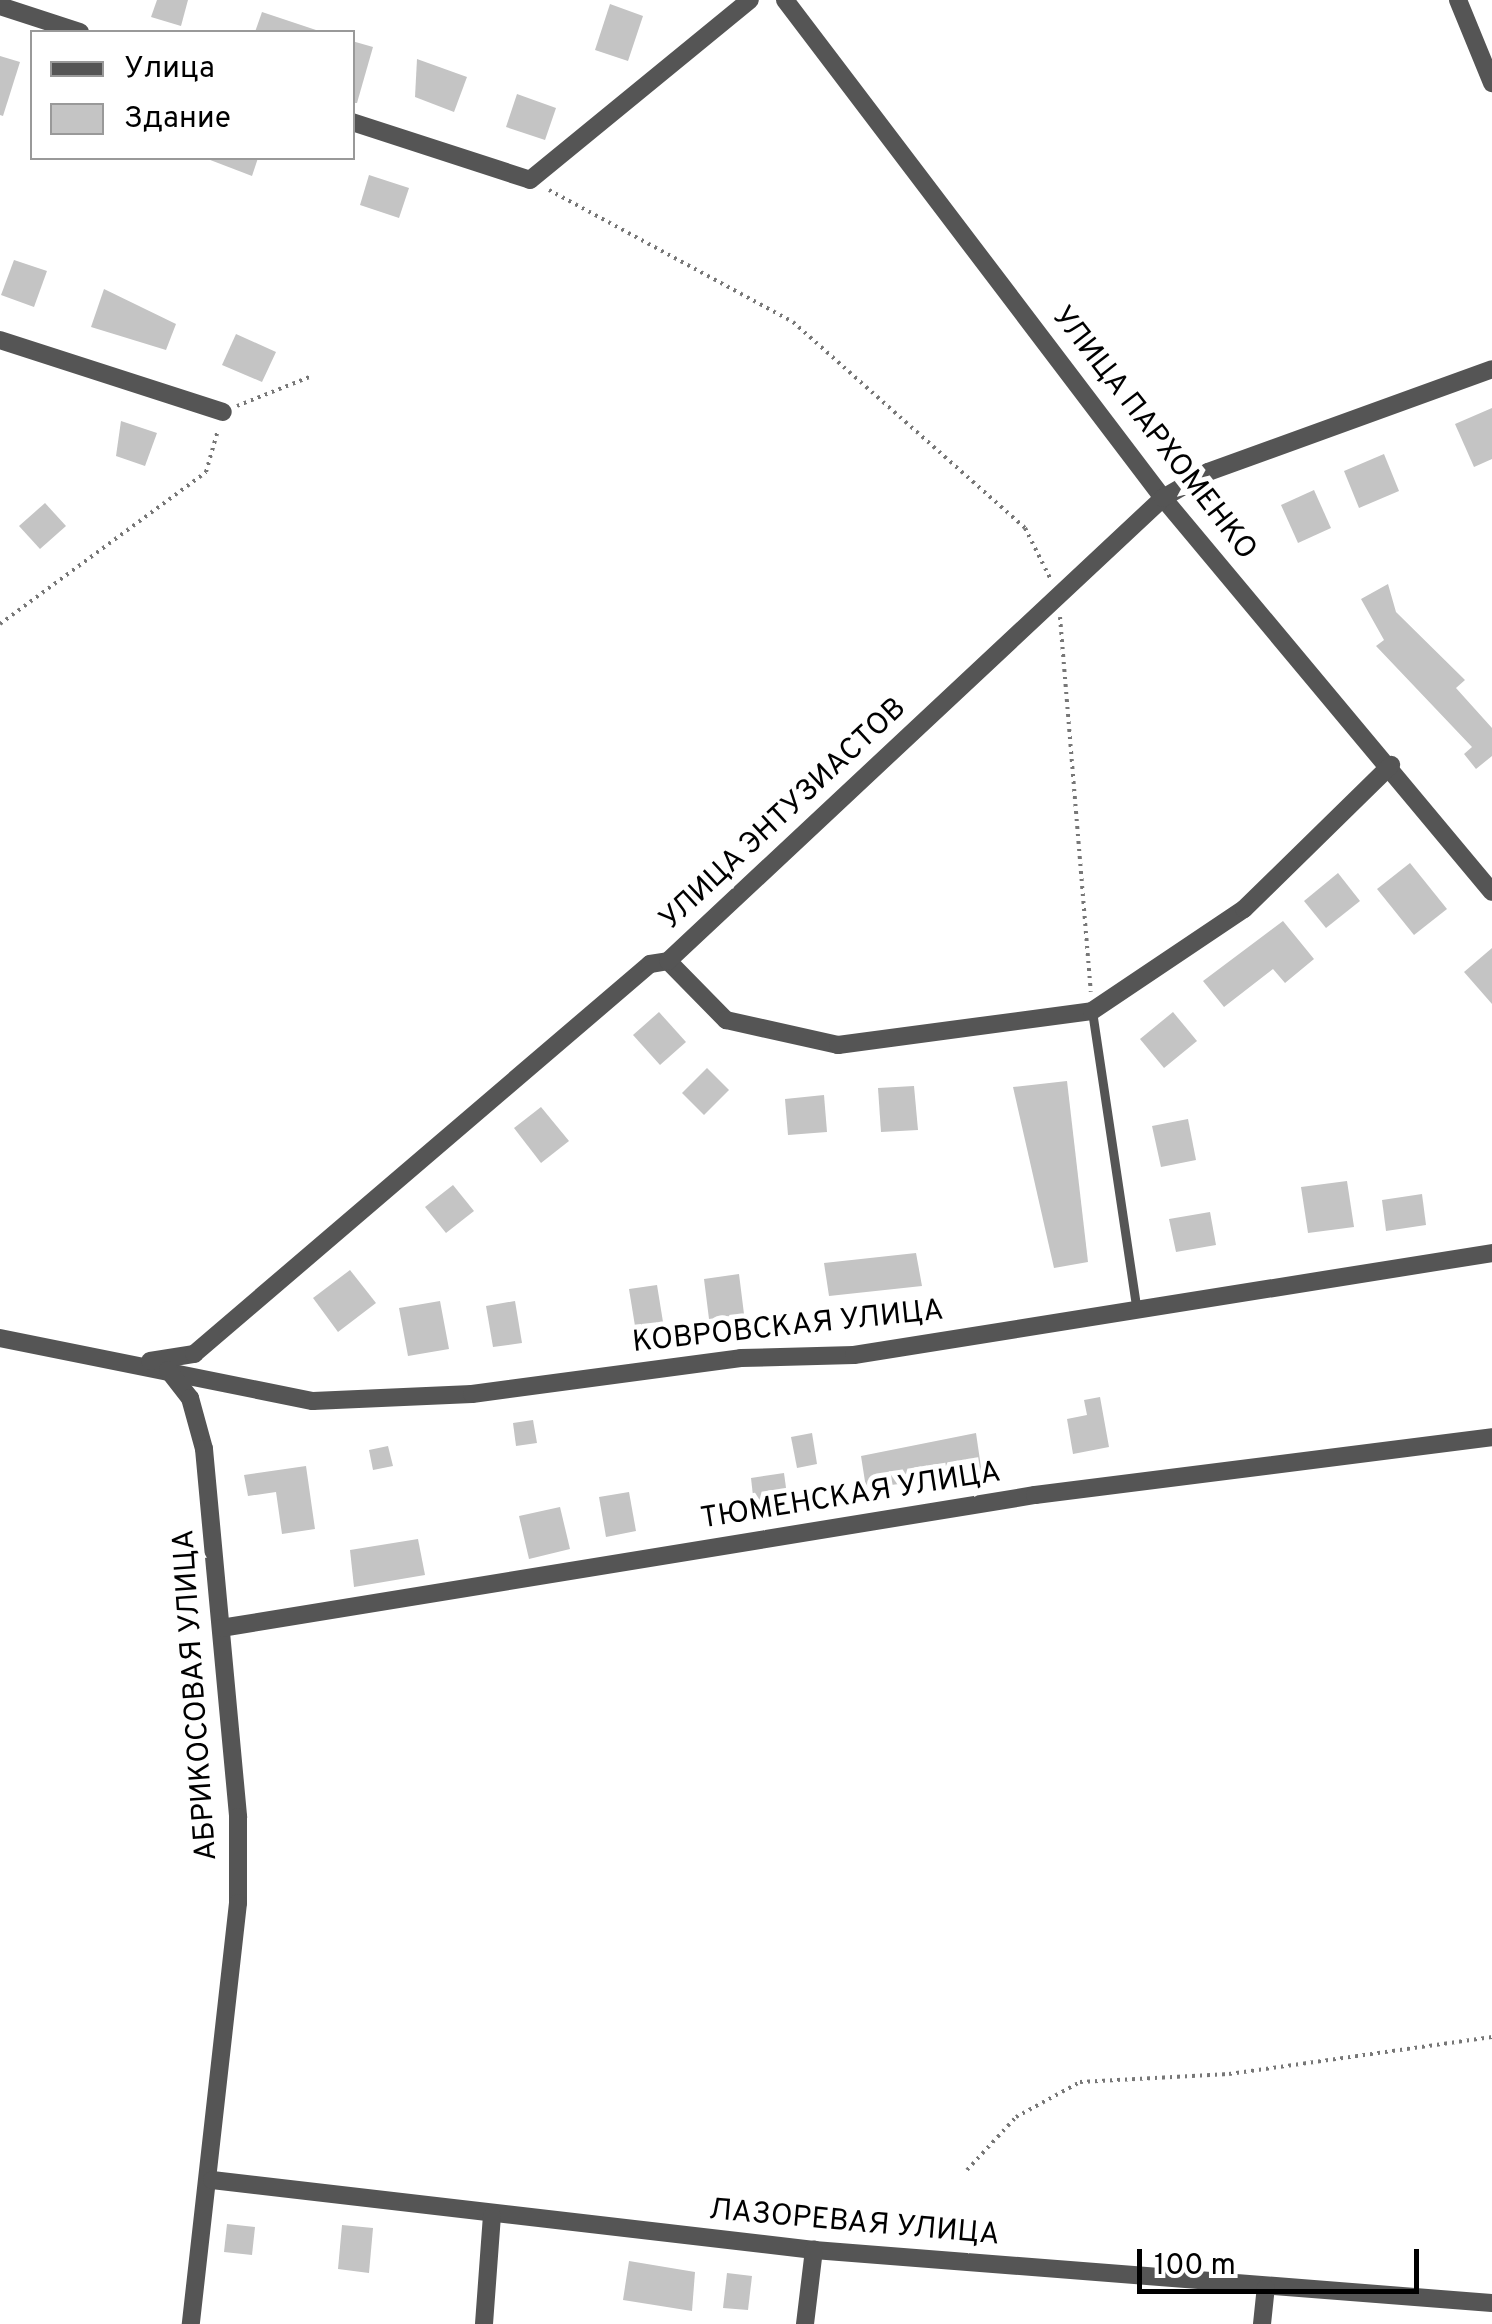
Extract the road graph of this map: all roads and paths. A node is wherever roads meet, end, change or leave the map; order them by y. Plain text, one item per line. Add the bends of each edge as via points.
1 (750, 0) edge
2 (785, 0) edge
3 (1458, 0) edge
4 (0, 6) edge
5 (74, 30) edge
6 (1492, 83) edge
7 (355, 123) edge
8 (530, 180) junction
9 (0, 340) edge
10 (1492, 369) edge
11 (312, 376) dead end
12 (223, 412) junction
13 (1163, 498) junction
14 (1058, 596) junction
15 (0, 624) edge
16 (1391, 765) junction
17 (1492, 892) edge
18 (668, 961) junction
19 (1092, 1011) junction
20 (1492, 1253) edge
21 (1136, 1307) junction
22 (0, 1338) edge
23 (150, 1361) junction
24 (168, 1370) junction
25 (1492, 1437) edge
26 (221, 1628) junction
27 (1492, 2037) edge
28 (967, 2170) dead end
29 (212, 2180) junction
30 (492, 2216) junction
31 (814, 2250) junction
32 (1266, 2288) junction
33 (1492, 2304) edge
34 (192, 2324) edge
35 (484, 2324) edge
36 (805, 2324) edge
37 (1262, 2324) edge

1 - 8 street
2 - 13 street, УЛИЦА ПАРХОМЕНКО
3 - 6 street
4 - 5 street
7 - 8 street
8 - 14 path via 793,322 1025,528
9 - 12 street
10 - 13 street, УЛИЦА ЭНТУЗИАСТОВ via 1208,472
11 - 12 path
12 - 15 path via 206,472
13 - 14 street, УЛИЦА ЭНТУЗИАСТОВ
13 - 16 street, УЛИЦА ПАРХОМЕНКО
14 - 18 street, УЛИЦА ЭНТУЗИАСТОВ
14 - 19 path
16 - 17 street, УЛИЦА ПАРХОМЕНКО
16 - 19 street via 1244,909
18 - 19 street via 726,1020 838,1045
18 - 23 street, УЛИЦА ЭНТУЗИАСТОВ via 650,964 194,1354
19 - 21 lane
20 - 21 street, КОВРОВСКАЯ УЛИЦА
21 - 24 street, КОВРОВСКАЯ УЛИЦА via 854,1354 741,1358 472,1394 313,1401
22 - 23 street
23 - 24 street, КОВРОВСКАЯ УЛИЦА
24 - 26 street, АБРИКОСОВАЯ УЛИЦА via 201,1433
25 - 26 street, ТЮМЕНСКАЯ УЛИЦА via 1035,1495
26 - 29 street, АБРИКОСОВАЯ УЛИЦА via 238,1903
27 - 28 path via 1248,2072 1080,2082 1016,2118
29 - 30 street, ЛАЗОРЕВАЯ УЛИЦА
29 - 34 street, АБРИКОСОВАЯ УЛИЦА
30 - 31 street, ЛАЗОРЕВАЯ УЛИЦА
30 - 35 street
31 - 32 street, ЛАЗОРЕВАЯ УЛИЦА
31 - 36 street
32 - 33 street, ЛАЗОРЕВАЯ УЛИЦА
32 - 37 street

